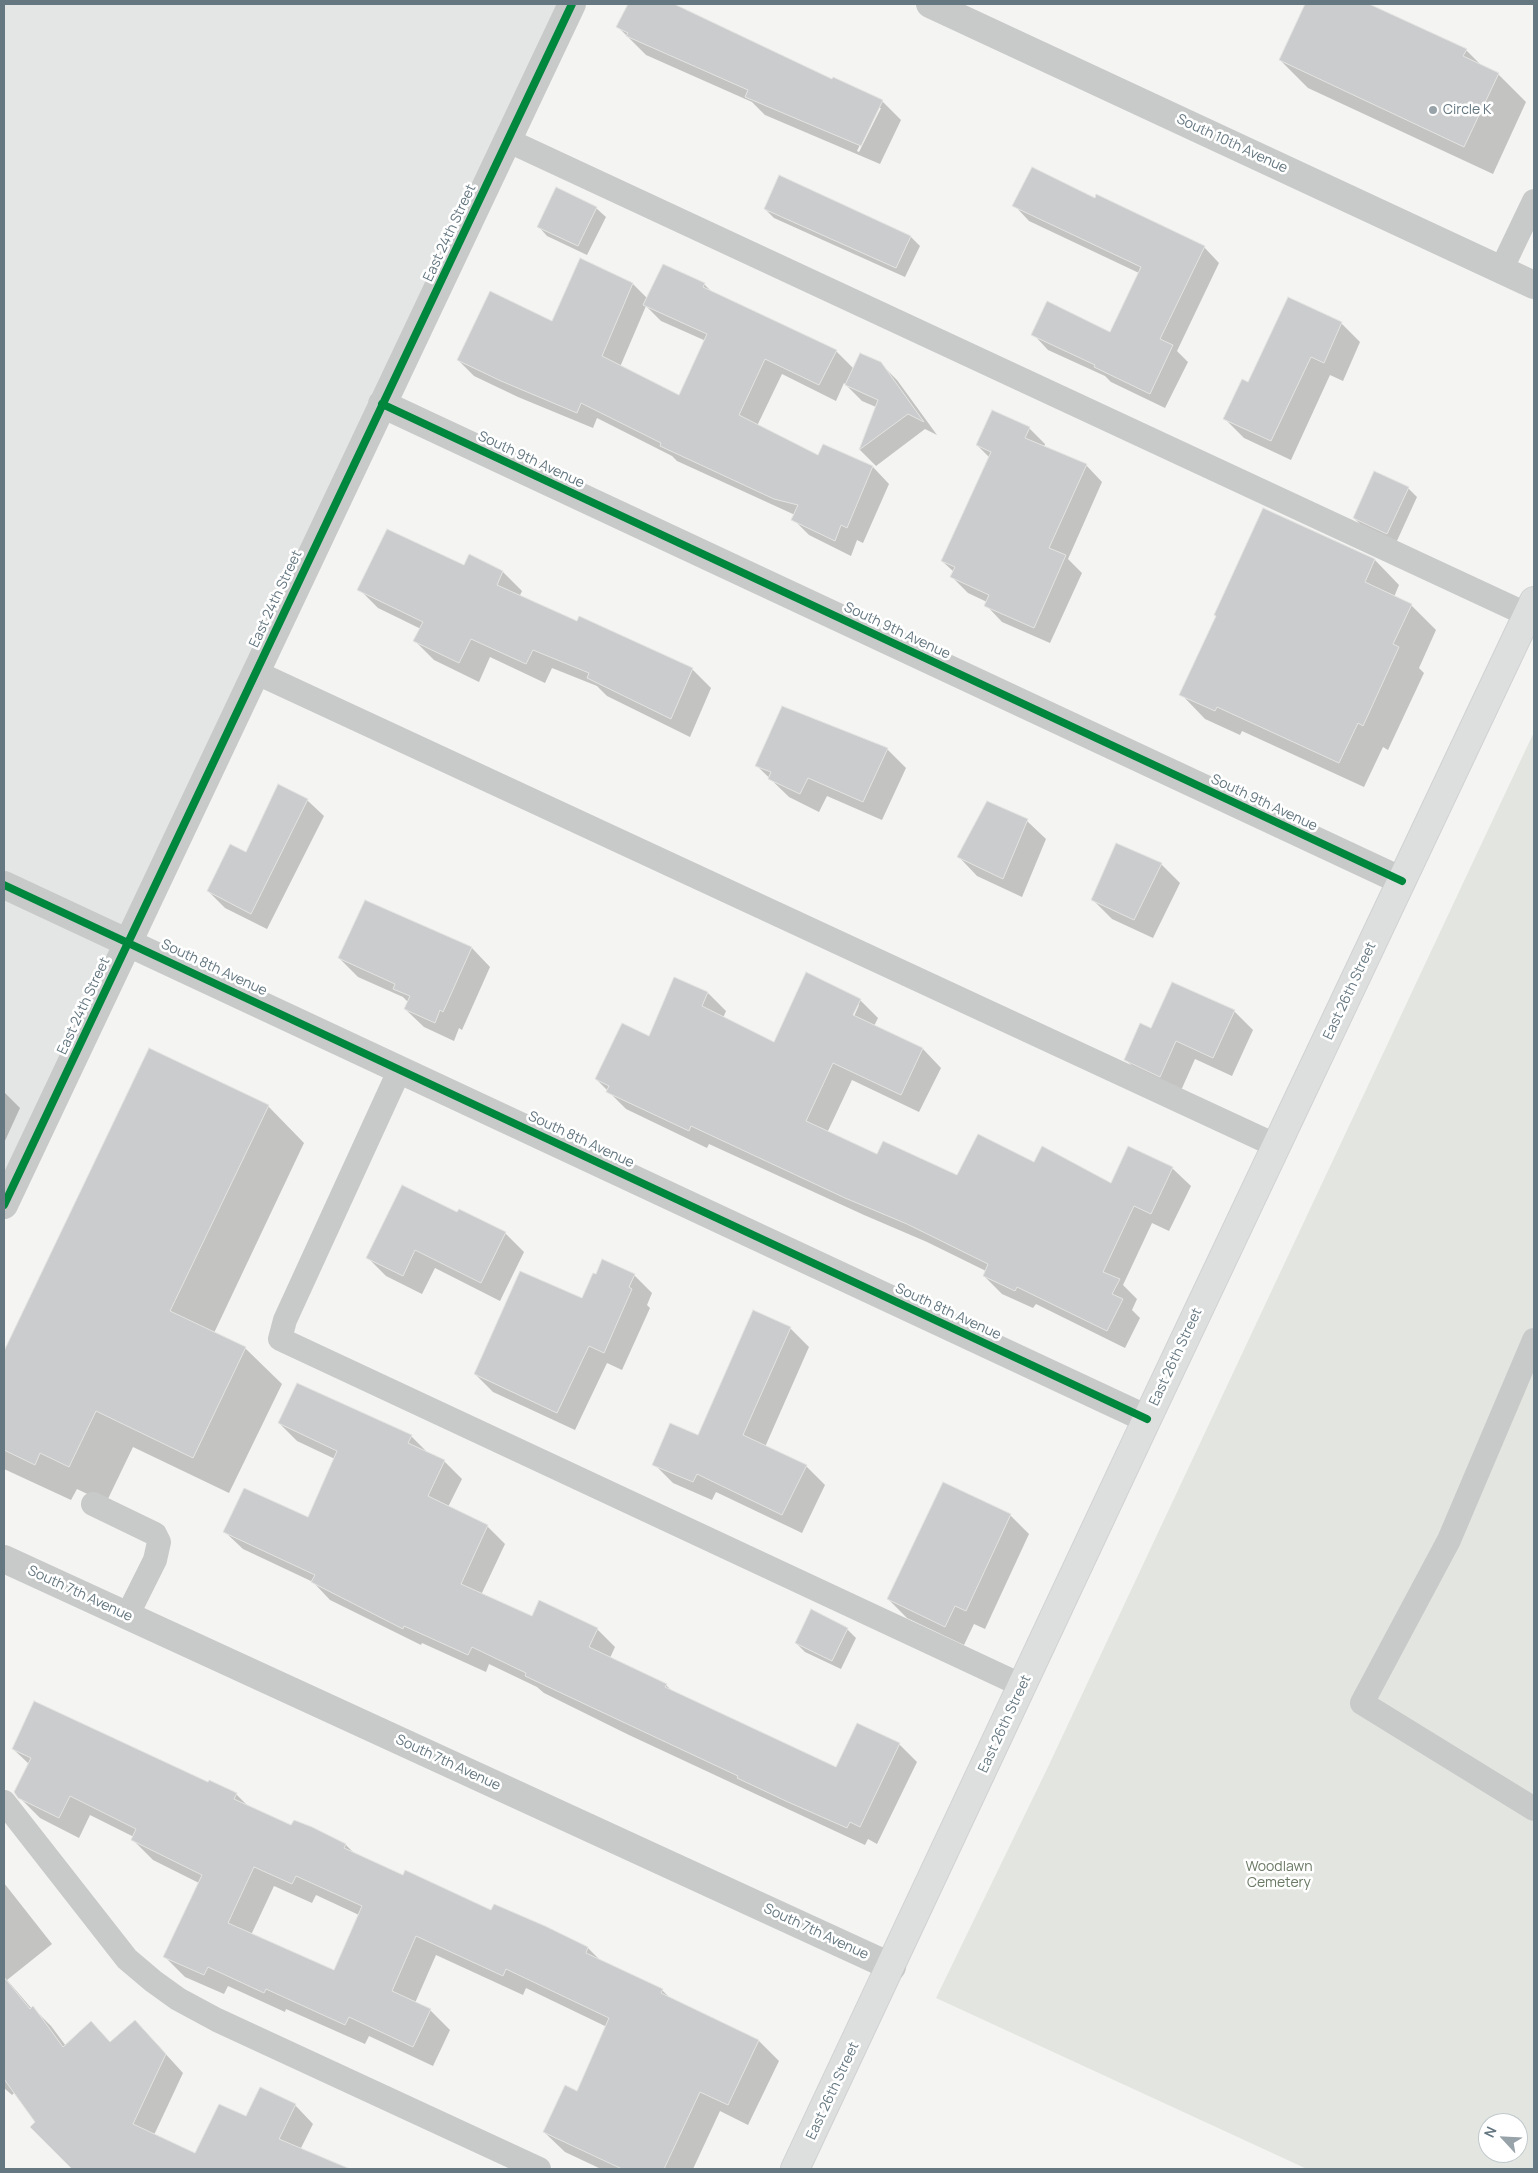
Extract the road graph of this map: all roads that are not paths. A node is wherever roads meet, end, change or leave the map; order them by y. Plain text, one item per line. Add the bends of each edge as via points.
1 (572, 4) edge
2 (930, 4) edge
3 (507, 140) junction
4 (1534, 201) edge
5 (1501, 270) junction
6 (1534, 285) edge
7 (382, 404) junction
8 (1531, 608) edge
9 (255, 672) junction
10 (1402, 881) junction
11 (4, 885) edge
12 (128, 942) junction
13 (400, 1070) junction
14 (1277, 1146) junction
15 (4, 1205) edge
16 (1534, 1340) edge
17 (1147, 1419) junction
18 (93, 1504) dead end
19 (4, 1559) edge
20 (127, 1616) junction
21 (1023, 1686) junction
22 (4, 1802) edge
23 (1534, 1808) edge
24 (892, 1967) junction
25 (539, 2169) edge
26 (795, 2169) edge

1 - 3 street, East 24th Street
2 - 5 street, South 10th Avenue
3 - 7 street, East 24th Street
3 - 8 lane
4 - 5 lane
5 - 6 street, South 10th Avenue
7 - 9 street, East 24th Street
7 - 10 street, South 9th Avenue
8 - 10 main road, East 26th Street
9 - 12 street, East 24th Street
9 - 14 lane
10 - 14 main road, East 26th Street
11 - 12 street, South 8th Avenue
12 - 13 street, South 8th Avenue
12 - 15 street, East 24th Street
13 - 17 street, South 8th Avenue
13 - 21 lane via 285,1320 280,1339
14 - 17 main road, East 26th Street
16 - 23 lane via 1450,1540 1362,1703
17 - 21 main road, East 26th Street
18 - 20 lane via 155,1534 159,1542 155,1560
19 - 20 street, South 7th Avenue
20 - 24 street, South 7th Avenue
21 - 24 main road, East 26th Street
22 - 25 lane via 127,1959 172,1995 217,2020
24 - 26 main road, East 26th Street

